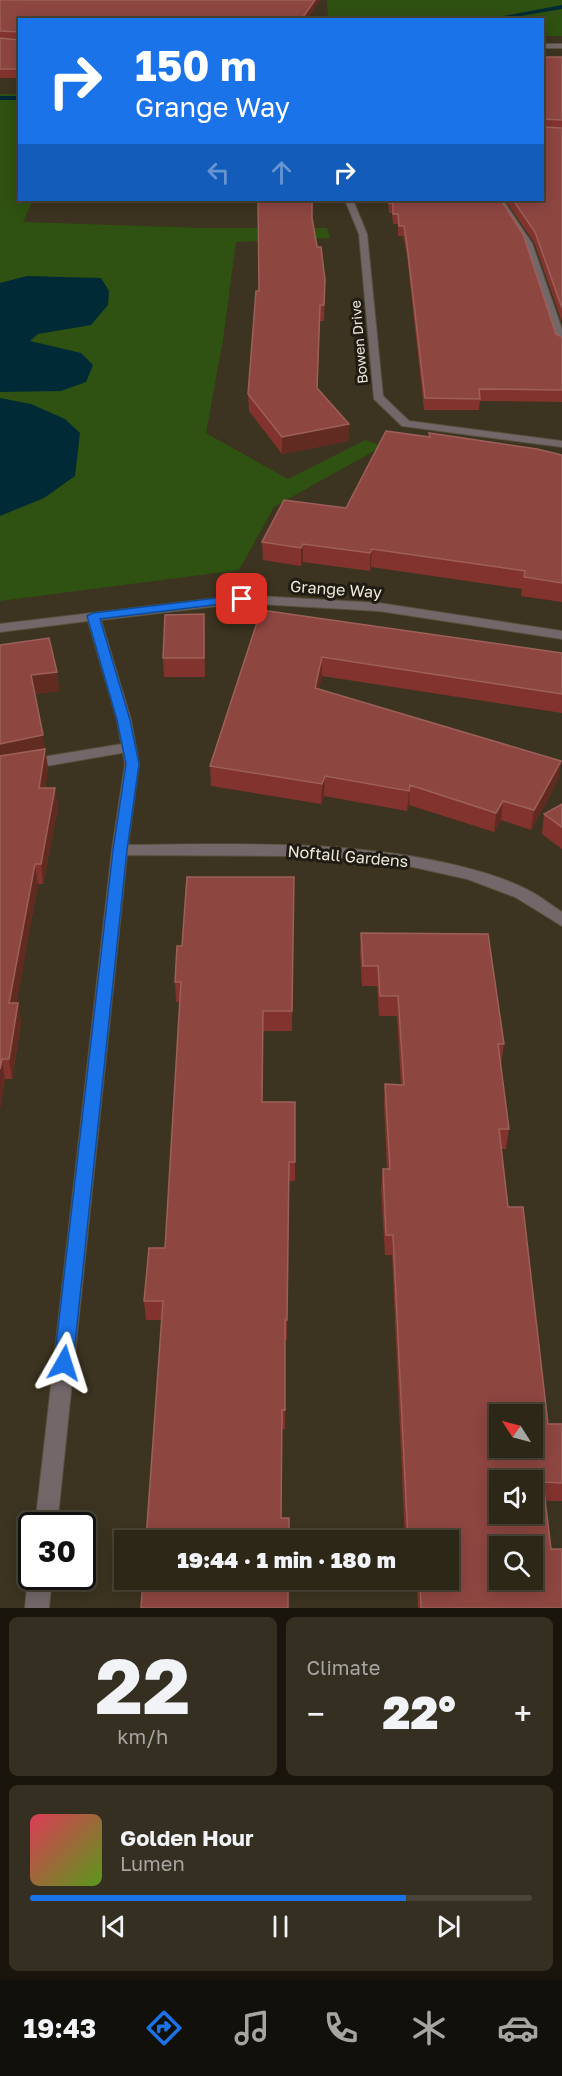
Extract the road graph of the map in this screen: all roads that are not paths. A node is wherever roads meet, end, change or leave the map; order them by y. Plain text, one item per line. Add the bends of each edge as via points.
1 (544, 46) edge
2 (562, 46) edge
3 (349, 201) edge
4 (500, 201) edge
5 (562, 344) edge
6 (562, 444) edge
7 (93, 616) junction
8 (0, 628) edge
9 (562, 635) edge
10 (129, 748) junction
11 (0, 769) edge
12 (120, 850) junction
13 (562, 920) edge
14 (48, 1512) edge
15 (39, 1590) edge
16 (37, 1608) edge

1 - 2 street
3 - 6 street, Bowen Drive via 363,234 378,397 406,424
4 - 5 street via 528,243
7 - 8 street, Grange Way
7 - 9 street, Grange Way via 242,599 379,607
7 - 10 street
10 - 11 street
10 - 12 street via 132,764
12 - 13 street, Noftall Gardens via 281,850 397,859 473,873 516,889
12 - 14 street
15 - 16 street

